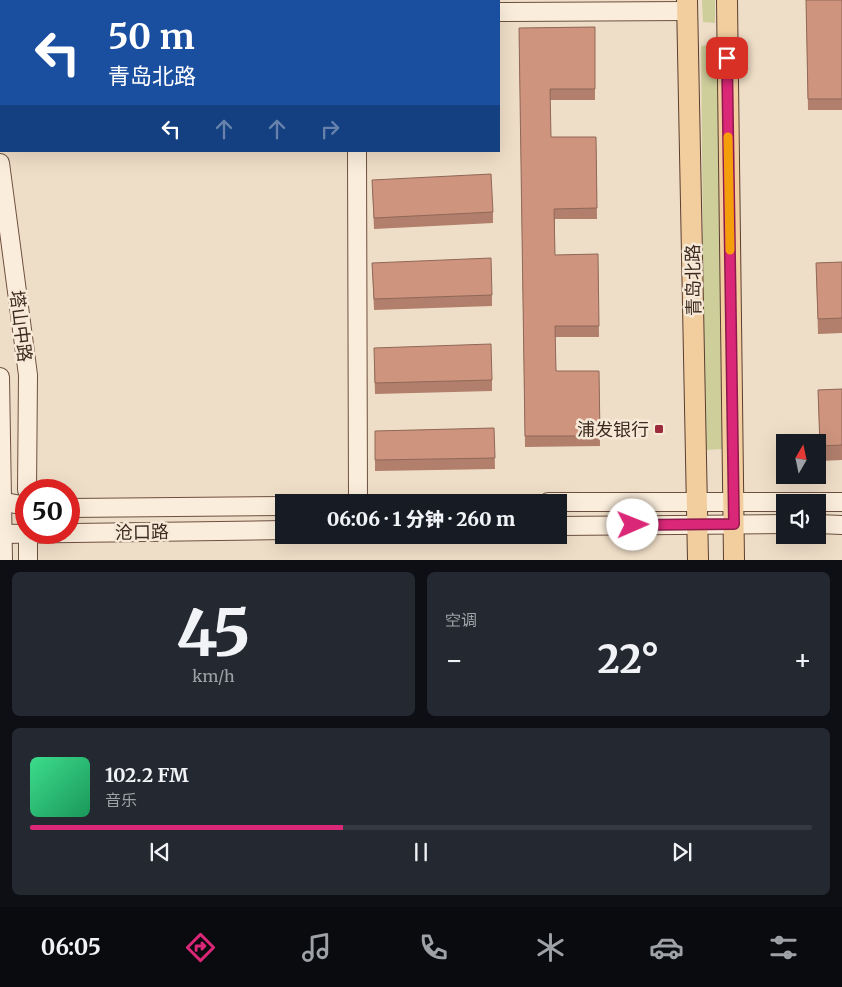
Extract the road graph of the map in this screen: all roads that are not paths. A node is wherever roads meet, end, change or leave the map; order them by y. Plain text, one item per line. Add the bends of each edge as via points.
1 (727, 0) edge
2 (687, 6) edge
3 (500, 12) edge
4 (357, 152) edge
5 (0, 163) edge
6 (0, 377) edge
7 (27, 479) edge
8 (358, 494) edge
9 (2, 501) edge
10 (698, 501) junction
11 (734, 501) junction
12 (567, 502) edge
13 (842, 502) edge
14 (15, 504) edge
15 (275, 506) edge
16 (80, 508) edge
17 (698, 524) junction
18 (734, 524) junction
19 (776, 524) edge
20 (826, 524) edge
21 (842, 525) edge
22 (567, 526) edge
23 (275, 530) edge
24 (80, 532) edge
25 (15, 533) edge
26 (1, 534) edge
27 (28, 544) edge
28 (3, 560) edge
29 (28, 560) edge
30 (698, 560) edge
31 (734, 560) edge

1 - 11 main road
2 - 3 main road
2 - 10 main road, 青岛北路
4 - 8 main road
5 - 7 main road, 塔山中路 via 28,375
6 - 9 main road, 塔山中路
9 - 14 main road
9 - 26 main road, 塔山中路
10 - 11 main road
10 - 12 main road
10 - 17 main road, 青岛北路
11 - 13 main road
11 - 18 main road
15 - 16 main road, 沧口路
17 - 18 main road
17 - 22 main road
17 - 30 main road, 青岛北路
18 - 19 main road
18 - 31 main road
20 - 21 main road
23 - 24 main road, 沧口路
25 - 26 main road, 沧口路
26 - 28 main road, 塔山中路
27 - 29 main road

